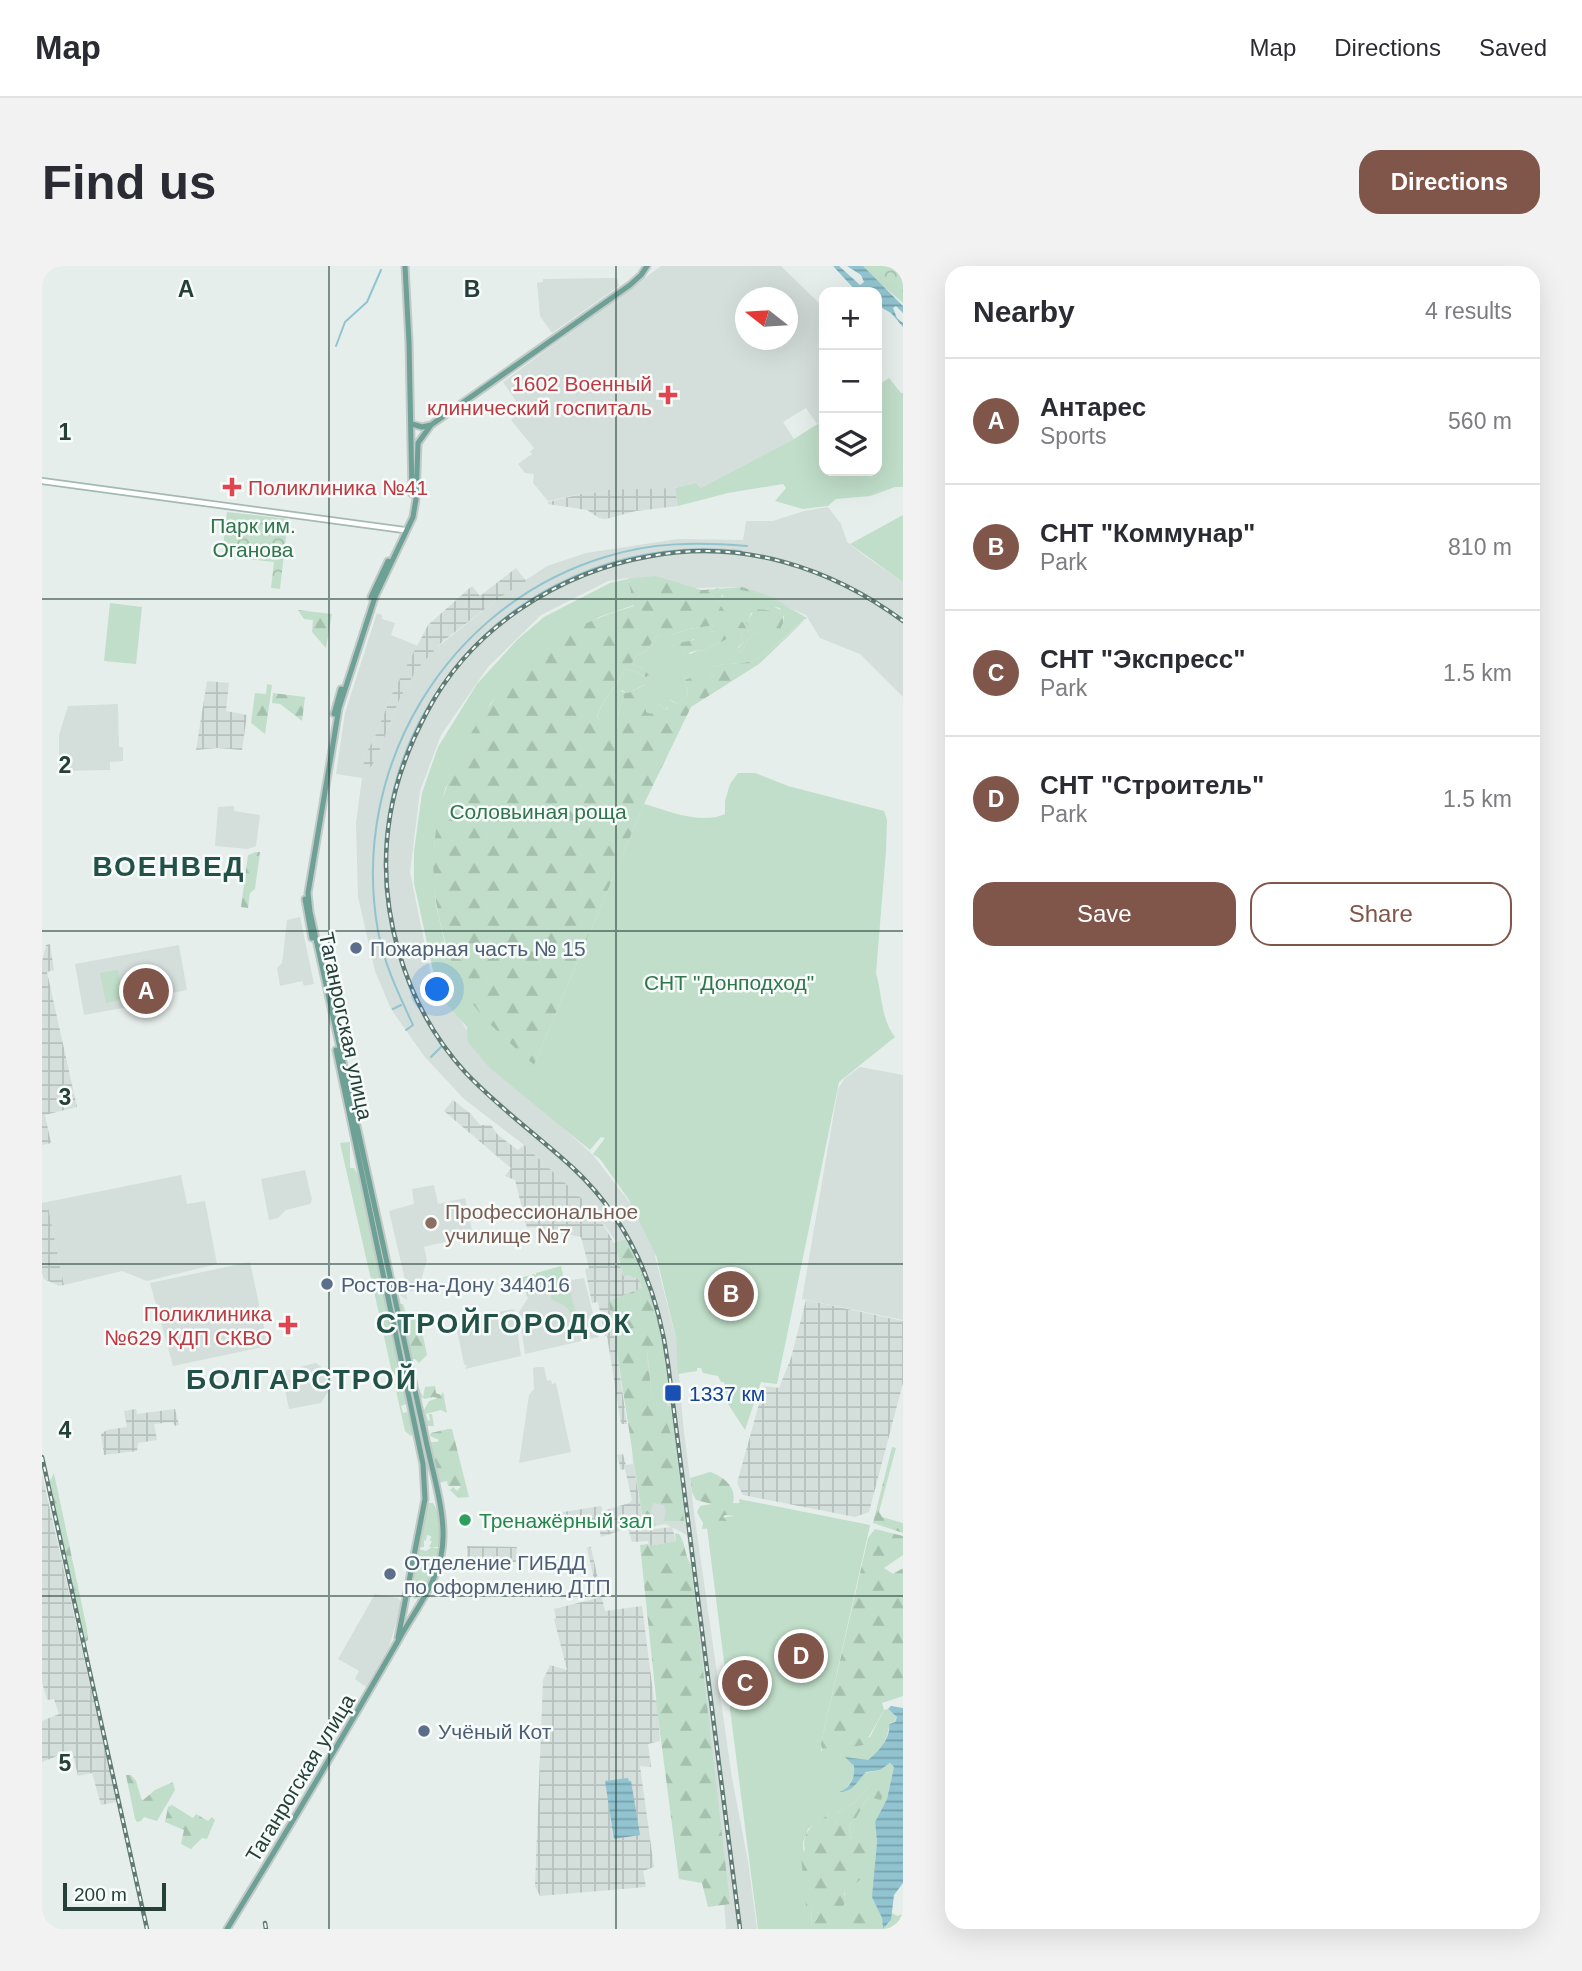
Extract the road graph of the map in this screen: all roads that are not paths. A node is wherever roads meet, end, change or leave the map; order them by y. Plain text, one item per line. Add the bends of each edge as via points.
1 (405, 266) edge
2 (646, 267) edge
3 (412, 424) junction
4 (431, 425) junction
5 (42, 481) edge
6 (405, 530) junction
7 (327, 762) junction
8 (435, 1490) junction
9 (425, 1492) junction
10 (439, 1507) junction
11 (424, 1508) junction
12 (408, 1594) junction
13 (422, 1598) junction
14 (405, 1609) junction
15 (414, 1613) junction
16 (397, 1641) junction
17 (227, 1929) edge

1 - 3 main road, Таганрогская улица
2 - 4 main road via 630,285
3 - 4 main road
3 - 6 main road, Таганрогская улица via 412,498
4 - 6 main road, Таганрогская улица via 416,453 415,508
5 - 6 main road
6 - 7 main road, Таганрогская улица via 374,596
7 - 8 main road, Таганрогская улица via 310,912
7 - 9 main road, Таганрогская улица via 306,909 417,1431
8 - 9 main road via 432,1498
8 - 10 main road, Таганрогская улица
9 - 11 main road, Таганрогская улица
10 - 11 main road via 431,1501
10 - 13 main road, Таганрогская улица via 441,1559
11 - 12 main road, Таганрогская улица
12 - 13 main road via 413,1600
12 - 14 main road, Таганрогская улица
13 - 15 main road, Таганрогская улица
14 - 15 main road via 412,1605
14 - 16 main road, Таганрогская улица
15 - 16 main road, Таганрогская улица
16 - 17 main road, Таганрогская улица

